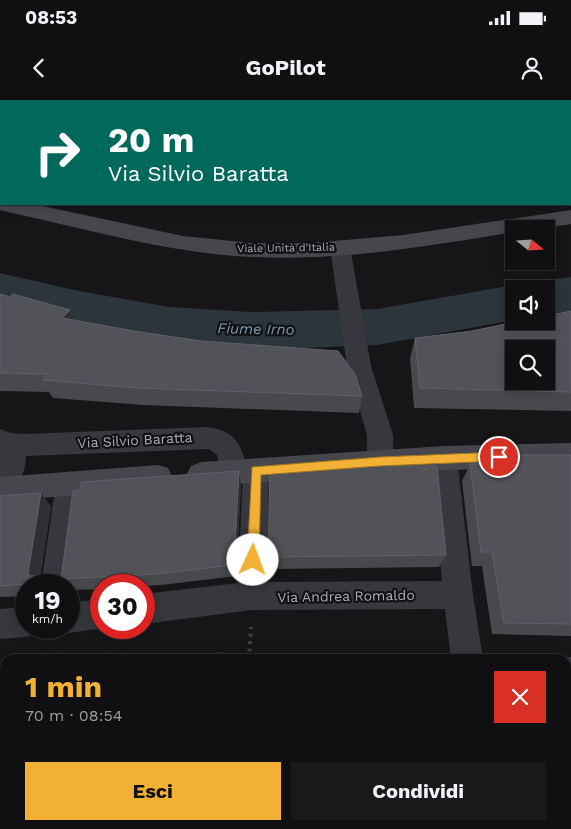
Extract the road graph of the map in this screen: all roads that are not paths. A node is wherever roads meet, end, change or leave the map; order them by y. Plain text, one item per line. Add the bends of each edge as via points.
1 (11, 205) edge
2 (571, 217) edge
3 (340, 247) junction
4 (348, 304) joint
5 (8, 447) edge
6 (571, 455) edge
7 (444, 458) junction
8 (380, 461) junction
9 (256, 470) junction
10 (227, 472) junction
11 (0, 483) edge
12 (69, 483) junction
13 (0, 489) edge
14 (57, 574) edge
15 (458, 594) junction
16 (252, 596) junction
17 (155, 608) edge
18 (15, 623) edge
19 (0, 624) edge
20 (466, 654) edge

1 - 3 main road, Viale Unità d'Italia via 218,248 311,250
2 - 3 main road, Viale Unità d'Italia via 404,242
3 - 4 street
4 - 8 street via 359,366 380,435
5 - 10 street, Via Silvio Baratta via 207,438 215,439 229,449 233,467
5 - 11 street via 12,469
6 - 7 main road
7 - 8 main road
7 - 15 street
8 - 9 main road
9 - 10 main road
9 - 16 street
10 - 12 main road
12 - 13 main road
12 - 14 street
15 - 16 street, Via Andrea Romaldo
15 - 20 street
16 - 17 street, Via Andrea Romaldo
18 - 19 street

